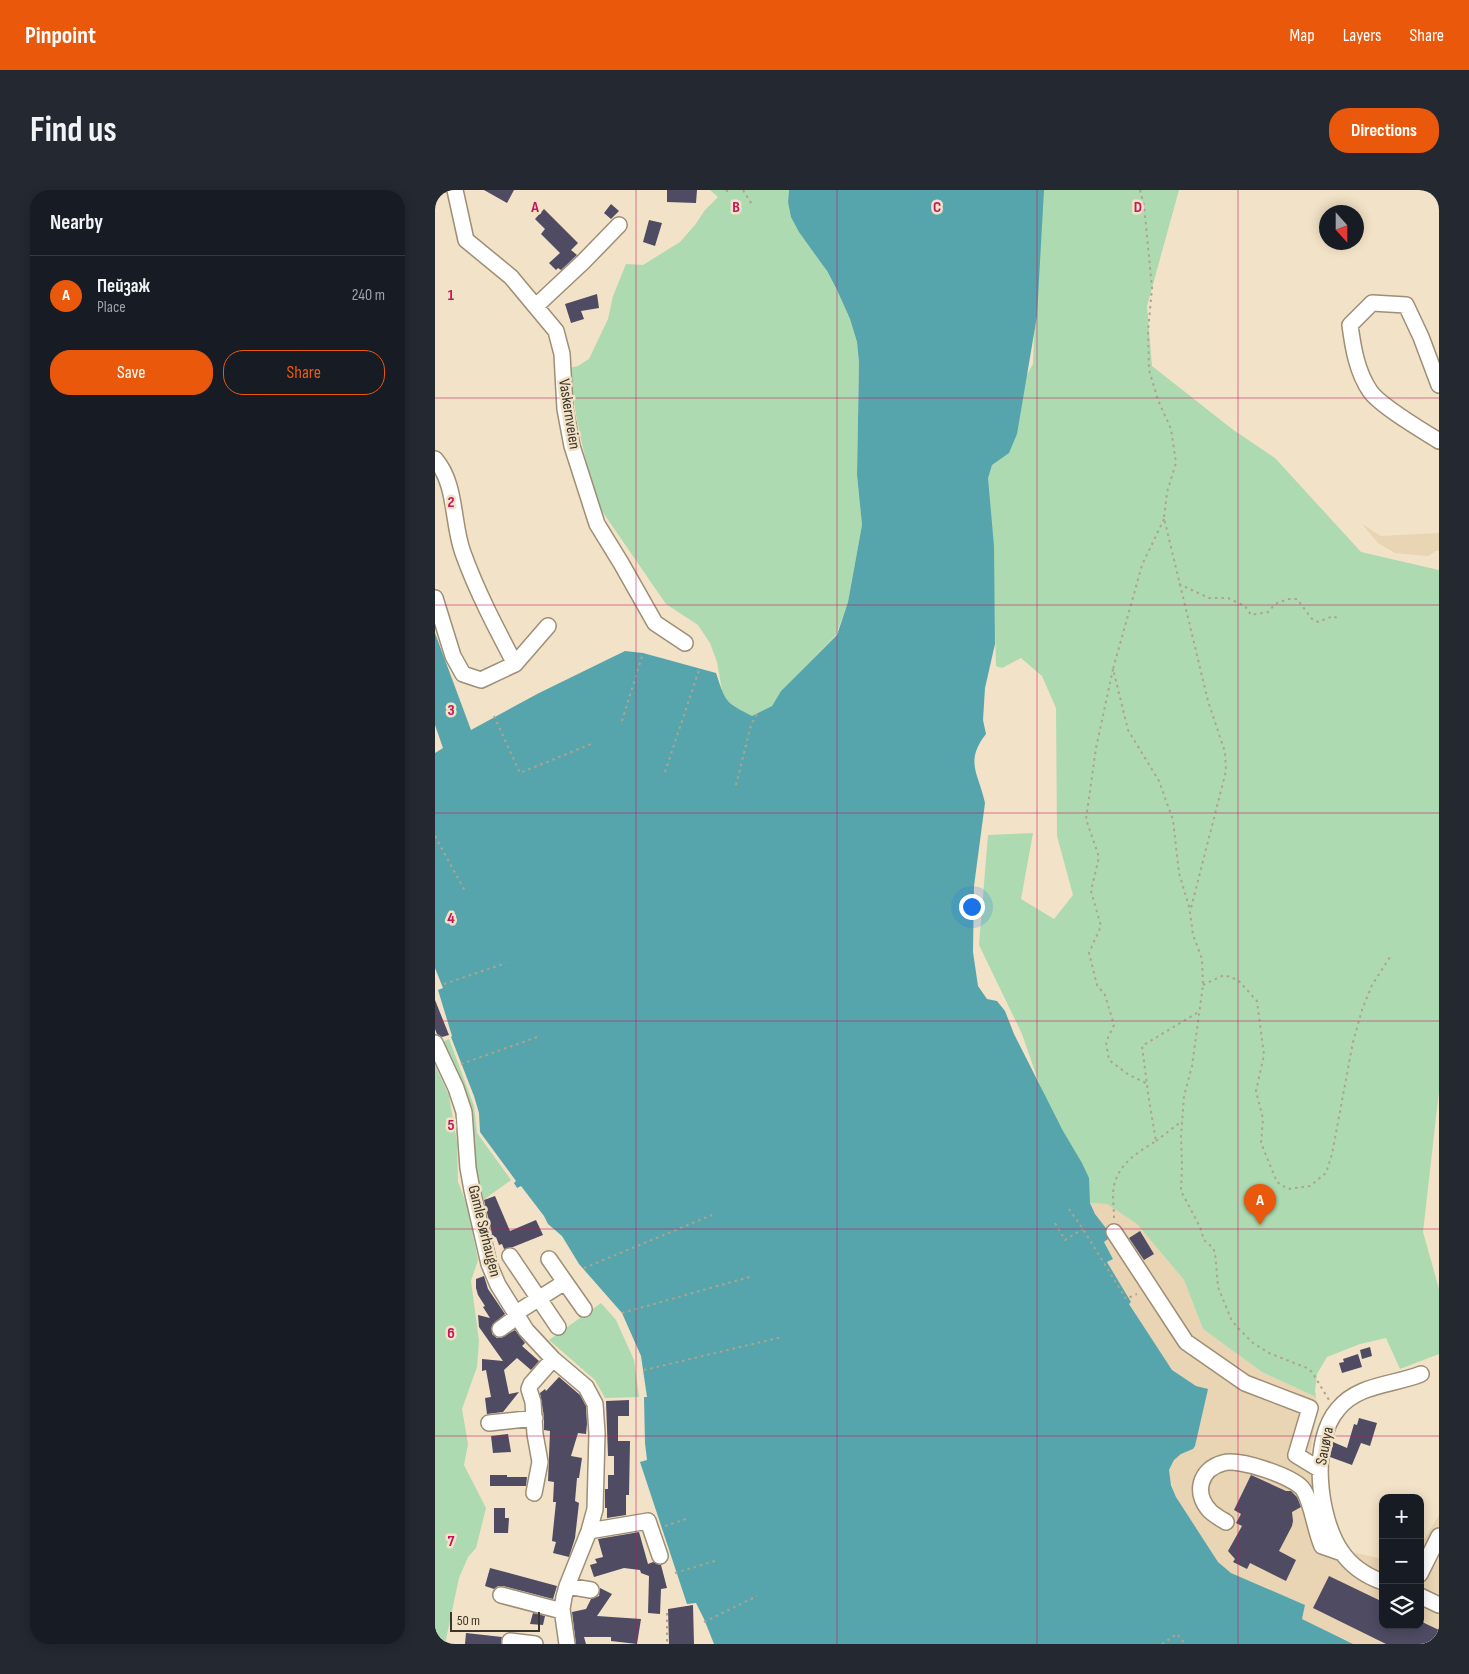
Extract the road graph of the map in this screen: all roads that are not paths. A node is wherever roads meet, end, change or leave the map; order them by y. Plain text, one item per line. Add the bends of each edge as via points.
1 (455, 190) edge
2 (619, 224) dead end
3 (536, 306) junction
4 (1439, 385) edge
5 (1439, 441) edge
6 (435, 459) edge
7 (435, 598) edge
8 (548, 626) dead end
9 (685, 642) dead end
10 (515, 664) junction
11 (435, 1043) edge
12 (1114, 1232) road end
13 (510, 1256) dead end
14 (549, 1259) dead end
15 (565, 1282) junction
16 (539, 1299) junction
17 (584, 1309) dead end
18 (517, 1314) junction
19 (558, 1327) dead end
20 (500, 1329) dead end
21 (553, 1359) junction
22 (1421, 1374) dead end
23 (535, 1418) junction
24 (489, 1423) dead end
25 (1319, 1469) junction
26 (534, 1493) dead end
27 (1226, 1522) dead end
28 (589, 1531) junction
29 (1439, 1536) edge
30 (1342, 1553) junction
31 (660, 1556) dead end
32 (1424, 1566) edge
33 (1379, 1580) edge
34 (591, 1590) dead end
35 (501, 1595) dead end
36 (564, 1598) junction
37 (1424, 1598) edge
38 (1439, 1605) edge
39 (510, 1644) edge
40 (535, 1644) edge
41 (567, 1644) edge

1 - 3 street, Vaskernveien via 465,240 511,277
2 - 3 street
3 - 9 street, Vaskernveien via 556,331 572,446 597,524 655,623
4 - 5 street via 1406,305 1372,303 1350,325 1355,358 1370,392
6 - 10 street via 441,466 452,498 462,552
7 - 10 street via 453,656 463,674 481,680
8 - 10 street
11 - 18 street, Gamle Sørhaugen via 457,1088 464,1112 472,1190 489,1264 498,1286
12 - 25 street via 1186,1342 1245,1383 1310,1408 1296,1455
13 - 16 street
14 - 15 street
15 - 16 street
15 - 17 street
16 - 18 street
16 - 19 street
18 - 20 street
18 - 21 street, Gamle Sørhaugen via 526,1330
21 - 23 street via 529,1389
21 - 28 street, Gamle Sørhaugen via 586,1388 595,1404 595,1509
22 - 25 street, Sauøya via 1363,1391 1338,1408 1324,1437
23 - 24 street
23 - 26 street via 541,1462
25 - 30 street, Sauøya via 1325,1514
27 - 30 street via 1210,1511 1201,1489 1207,1471 1225,1462 1237,1462 1290,1478 1300,1486 1307,1496 1322,1546
28 - 31 street via 648,1521
28 - 36 street, Gamle Sørhaugen
29 - 32 street
30 - 33 street, Sauøya via 1353,1565
34 - 36 street
35 - 36 street
36 - 41 street
37 - 38 street
39 - 40 street via 510,1641

